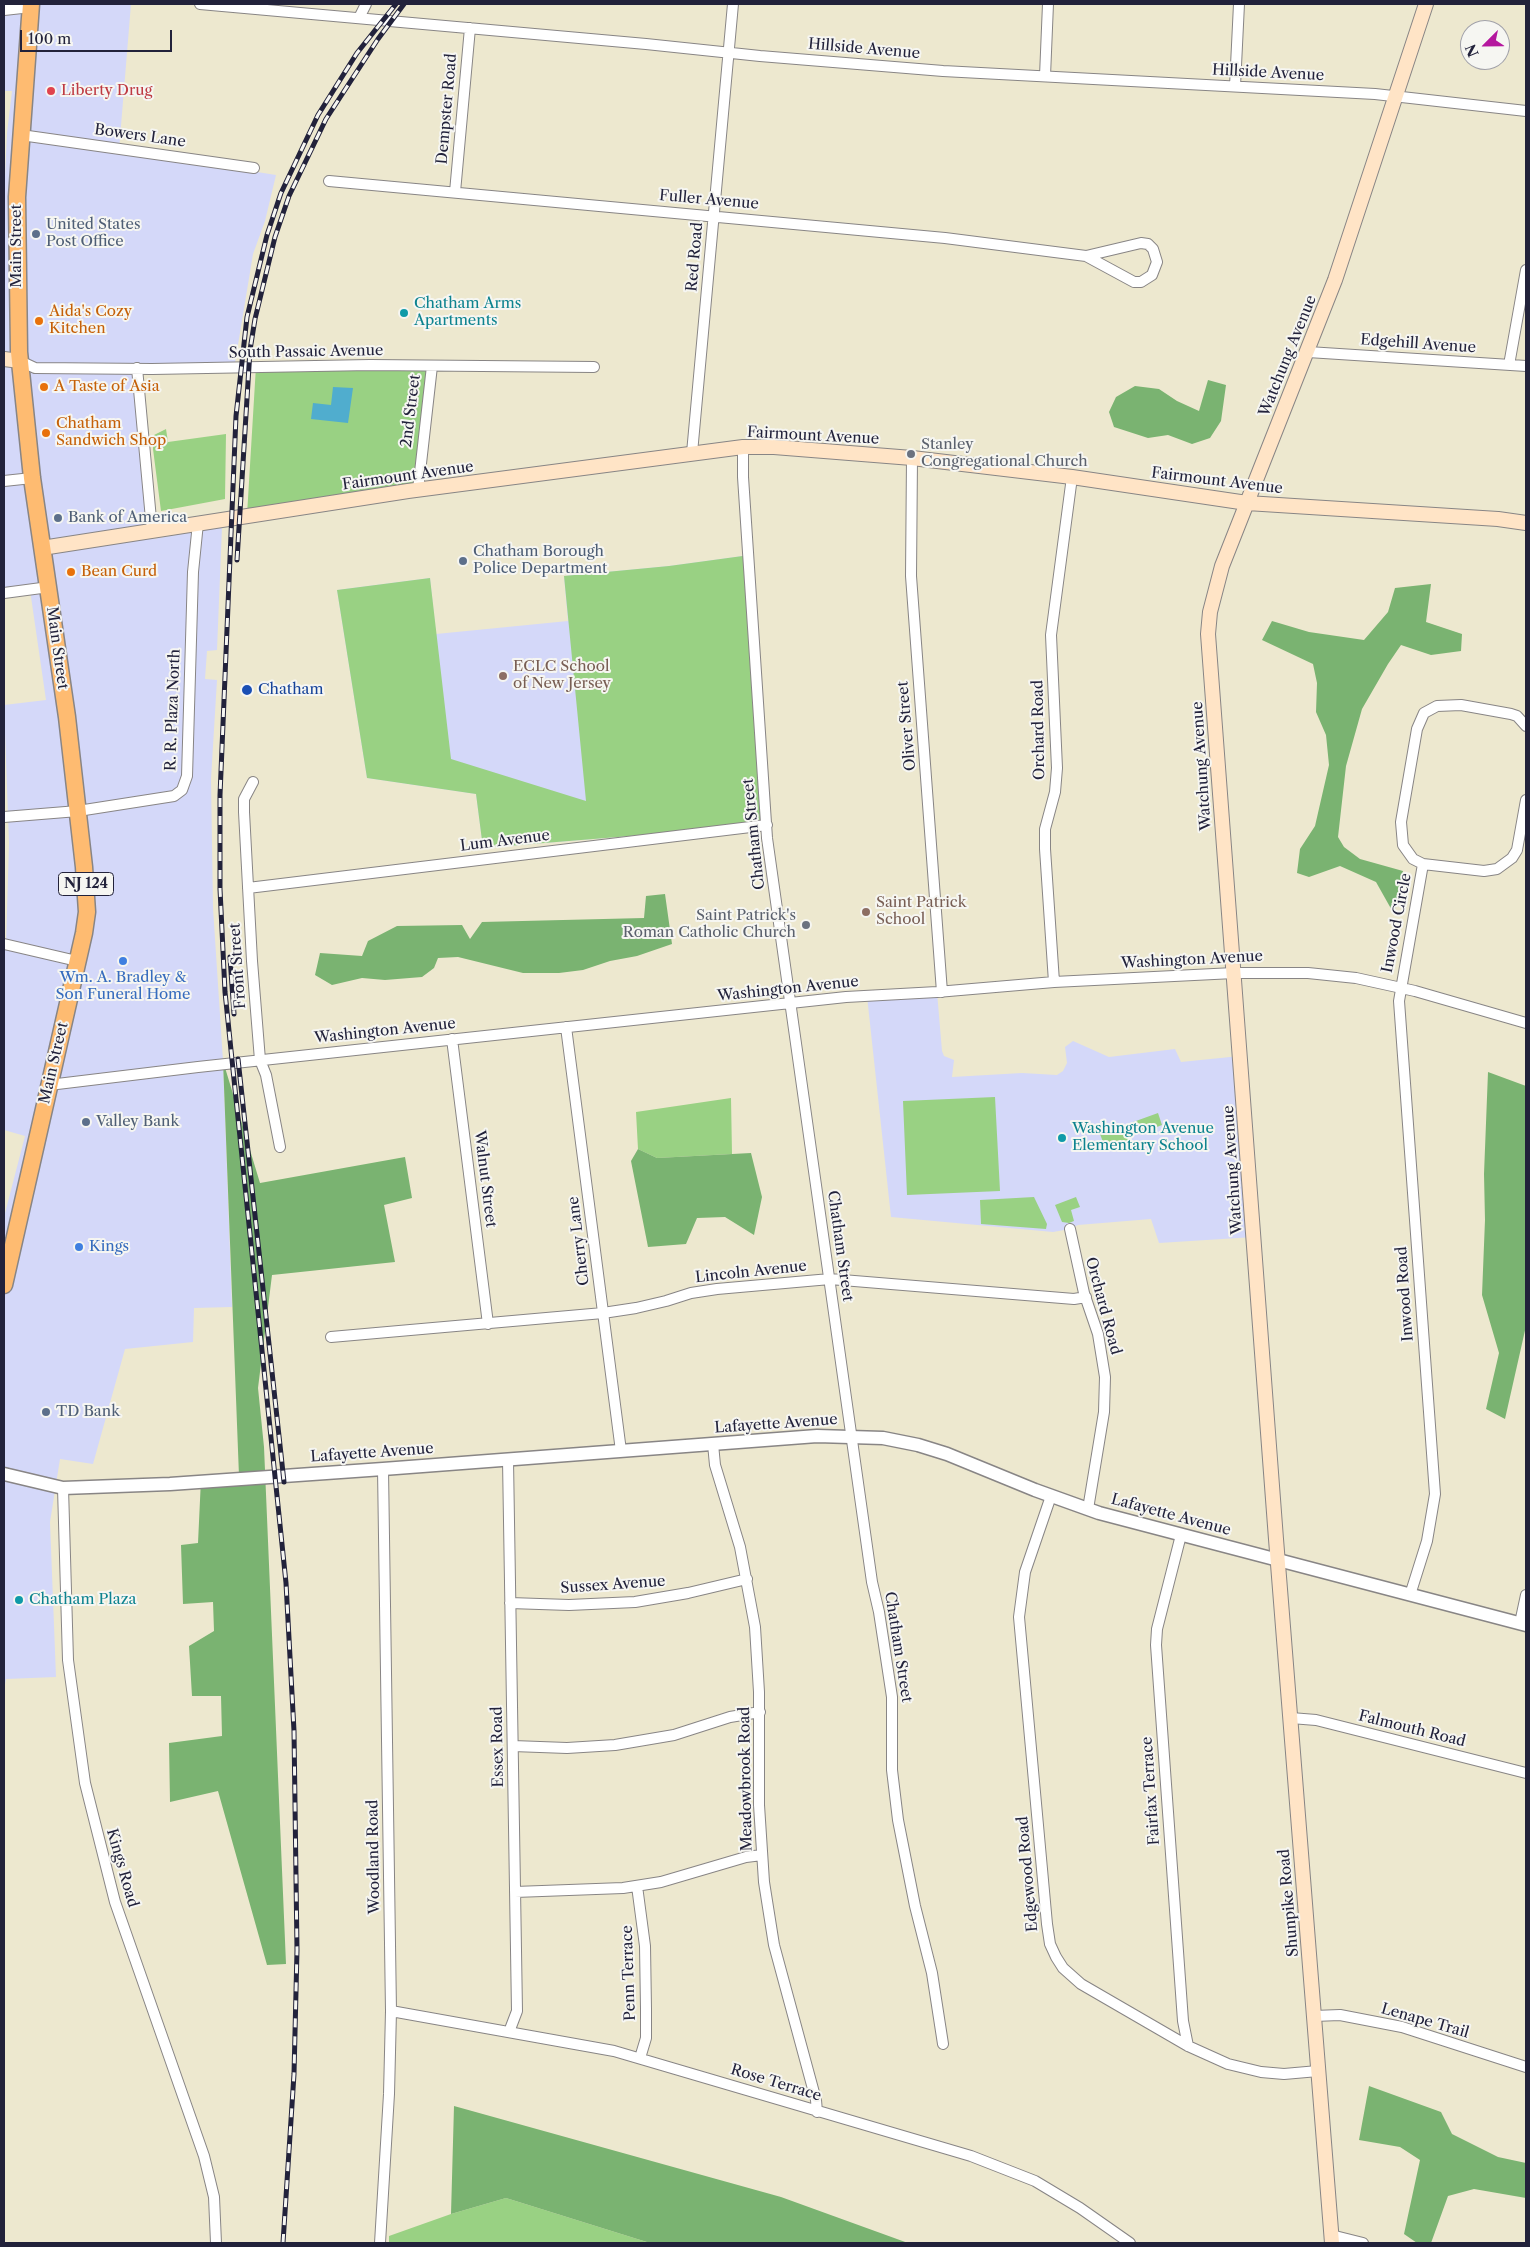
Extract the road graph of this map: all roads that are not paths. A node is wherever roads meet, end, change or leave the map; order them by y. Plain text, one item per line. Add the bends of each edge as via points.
1 (200, 4) edge
2 (366, 4) edge
3 (733, 4) edge
4 (1048, 4) edge
5 (1239, 4) edge
6 (1426, 4) edge
7 (31, 5) edge
8 (4, 10) edge
9 (359, 18) junction
10 (470, 28) junction
11 (728, 53) junction
12 (1045, 76) junction
13 (1235, 86) junction
14 (1395, 96) junction
15 (1526, 111) edge
16 (21, 135) junction
17 (254, 168) dead end
18 (329, 181) dead end
19 (454, 192) junction
20 (714, 216) junction
21 (1086, 256) junction
22 (1526, 270) edge
23 (1308, 352) junction
24 (4, 359) edge
25 (20, 361) junction
26 (1508, 365) junction
27 (432, 366) junction
28 (1526, 366) edge
29 (594, 367) dead end
30 (137, 368) junction
31 (743, 448) junction
32 (692, 453) junction
33 (912, 458) junction
34 (1072, 477) junction
35 (32, 478) junction
36 (4, 482) edge
37 (418, 490) junction
38 (1247, 503) junction
39 (198, 523) junction
40 (1526, 523) edge
41 (152, 530) junction
42 (42, 548) junction
43 (49, 587) junction
44 (4, 593) edge
45 (1526, 726) edge
46 (253, 782) dead end
47 (1526, 800) edge
48 (78, 811) junction
49 (4, 817) edge
50 (767, 825) junction
51 (1423, 864) junction
52 (248, 888) junction
53 (4, 944) edge
54 (78, 961) junction
55 (1234, 972) junction
56 (1054, 982) junction
57 (1400, 988) junction
58 (942, 992) junction
59 (791, 1003) junction
60 (1526, 1023) edge
61 (566, 1027) junction
62 (452, 1039) junction
63 (260, 1060) junction
64 (49, 1085) junction
65 (280, 1147) dead end
66 (1070, 1229) dead end
67 (830, 1279) junction
68 (4, 1281) edge
69 (1086, 1297) junction
70 (602, 1312) junction
71 (488, 1324) junction
72 (331, 1337) dead end
73 (852, 1436) junction
74 (713, 1444) junction
75 (621, 1451) junction
76 (508, 1460) junction
77 (384, 1469) junction
78 (4, 1474) edge
79 (62, 1488) junction
80 (1051, 1496) junction
81 (1088, 1509) junction
82 (1181, 1535) junction
83 (1278, 1561) junction
84 (746, 1579) junction
85 (1410, 1595) junction
86 (1526, 1595) edge
87 (510, 1603) junction
88 (1523, 1624) edge
89 (760, 1712) junction
90 (1290, 1718) junction
91 (513, 1746) junction
92 (1526, 1773) edge
93 (762, 1855) junction
94 (637, 1886) junction
95 (515, 1892) junction
96 (391, 2011) junction
97 (1314, 2016) junction
98 (509, 2032) junction
99 (943, 2044) dead end
100 (1188, 2046) junction
101 (640, 2058) junction
102 (1526, 2067) edge
103 (1318, 2071) junction
104 (817, 2112) junction
105 (1331, 2239) edge
106 (216, 2243) edge
107 (380, 2243) edge
108 (1130, 2243) edge
109 (1363, 2243) edge

1 - 9 street, Hillside Avenue
2 - 9 street
3 - 11 street, Red Road
4 - 12 street
5 - 13 street
6 - 14 main road, Watchung Avenue
7 - 8 street
7 - 16 main road, Main Street / NJ 124
9 - 10 street, Hillside Avenue
10 - 11 street, Hillside Avenue
10 - 19 street, Dempster Road
11 - 12 street, Hillside Avenue
11 - 20 street, Red Road
12 - 13 street, Hillside Avenue
13 - 14 street, Hillside Avenue
14 - 15 street, Hillside Avenue
14 - 23 main road, Watchung Avenue
16 - 17 street, Bowers Lane
16 - 25 main road, Main Street / NJ 124 via 16,246
18 - 19 street, Fuller Avenue
19 - 20 street, Fuller Avenue
20 - 21 street, Fuller Avenue via 890,232
20 - 32 street, Red Road
21 - 21 street, Fuller Avenue via 1134,282 1152,275 1157,262 1154,249 1141,243
22 - 26 street
23 - 26 street, Edgehill Avenue
23 - 38 main road, Watchung Avenue
24 - 25 main road
25 - 30 street, South Passaic Avenue via 34,368
25 - 35 main road, Main Street / NJ 124
26 - 28 street, Edgehill Avenue
27 - 29 street, South Passaic Avenue
27 - 30 street, South Passaic Avenue
27 - 37 street, 2nd Street
30 - 41 street
31 - 32 main road, Fairmount Avenue
31 - 33 main road, Fairmount Avenue via 807,449
31 - 50 street, Chatham Street
32 - 37 main road, Fairmount Avenue
33 - 34 main road, Fairmount Avenue
33 - 58 street, Oliver Street via 911,576
34 - 38 main road, Fairmount Avenue
34 - 56 street, Orchard Road via 1051,634 1057,768 1055,792 1045,829 1045,849
35 - 36 street
35 - 42 main road, Main Street / NJ 124
37 - 39 main road, Fairmount Avenue
38 - 40 main road, Fairmount Avenue
38 - 55 main road, Watchung Avenue via 1213,596 1208,634
39 - 41 main road, Fairmount Avenue
39 - 48 street, R. R. Plaza North via 193,572 187,776 182,790 174,796
41 - 42 main road, Fairmount Avenue
42 - 43 main road, Main Street / NJ 124
43 - 44 street
43 - 48 main road, Main Street / NJ 124
45 - 51 street, Inwood Circle via 1518,716 1461,705 1437,706 1424,713 1417,728 1401,822 1403,845 1413,859
46 - 52 street, Front Street via 244,799
47 - 51 street, Inwood Circle via 1520,841 1505,865 1484,871
48 - 49 street, R. R. Plaza North
48 - 54 main road, Main Street / NJ 124 via 87,891 87,912
50 - 52 street, Lum Avenue
50 - 59 street, Chatham Street
51 - 57 street, Inwood Circle
52 - 63 street, Front Street
53 - 54 street
54 - 64 main road, Main Street / NJ 124
55 - 56 street, Washington Avenue
55 - 57 street, Washington Avenue via 1308,973 1356,978
55 - 83 main road, Watchung Avenue
56 - 58 street, Washington Avenue
57 - 60 street, Washington Avenue
57 - 85 street, Inwood Road via 1435,1494 1427,1541
58 - 59 street, Washington Avenue
59 - 61 street, Washington Avenue
59 - 67 street, Chatham Street
61 - 62 street, Washington Avenue
61 - 70 street, Cherry Lane
62 - 63 street, Washington Avenue
62 - 71 street, Walnut Street
63 - 64 street, Washington Avenue
63 - 65 street, Front Street
64 - 68 main road, Main Street / NJ 124
66 - 69 street, Orchard Road
67 - 69 street, Lincoln Avenue via 1074,1300
67 - 70 street, Lincoln Avenue via 717,1289 636,1308
67 - 73 street, Chatham Street
69 - 81 street, Orchard Road via 1098,1334 1105,1377 1104,1412
70 - 71 street, Lincoln Avenue
70 - 75 street, Cherry Lane
71 - 72 street, Lincoln Avenue
73 - 74 street, Lafayette Avenue
73 - 80 street, Lafayette Avenue via 918,1445
73 - 99 street, Chatham Street via 892,1697 892,1770 898,1820 932,1973
74 - 75 street, Lafayette Avenue
74 - 84 street, Meadowbrook Road via 715,1466 740,1547
75 - 76 street, Lafayette Avenue
76 - 77 street, Lafayette Avenue
76 - 87 street, Essex Road
77 - 79 street, Lafayette Avenue
77 - 96 street, Woodland Road
78 - 79 street, Lafayette Avenue
79 - 106 street, Kings Road via 68,1660 86,1783 115,1902 204,2156 214,2197
80 - 81 street, Lafayette Avenue
80 - 100 street, Edgewood Road via 1024,1572 1019,1617 1050,1944 1063,1968 1080,1984
81 - 82 street, Lafayette Avenue
82 - 83 street, Lafayette Avenue
82 - 100 street, Fairfax Terrace via 1159,1619 1156,1645
83 - 85 street, Lafayette Avenue
83 - 90 main road, Shunpike Road
84 - 87 street, Sussex Avenue via 635,1602
84 - 89 street, Meadowbrook Road via 755,1626
85 - 88 street, Lafayette Avenue
86 - 88 street
87 - 91 street, Essex Road
89 - 91 street via 730,1717 674,1735 615,1745 567,1748
89 - 93 street, Meadowbrook Road
90 - 92 street, Falmouth Road via 1316,1720
90 - 97 main road, Shunpike Road
91 - 95 street, Essex Road
93 - 94 street
93 - 104 street, Meadowbrook Road via 774,1945
94 - 95 street
94 - 101 street, Penn Terrace via 645,1946 646,2038
95 - 98 street, Essex Road via 517,2011
96 - 98 street, Rose Terrace
96 - 107 street, Woodland Road
97 - 102 street, Lenape Trail via 1340,2016 1402,2027
97 - 103 main road, Shunpike Road
98 - 101 street, Rose Terrace
100 - 103 street, Edgewood Road via 1228,2064 1261,2072
101 - 104 street, Rose Terrace
103 - 105 main road, Shunpike Road
104 - 108 street, Rose Terrace via 1019,2173 1080,2208
105 - 109 street

